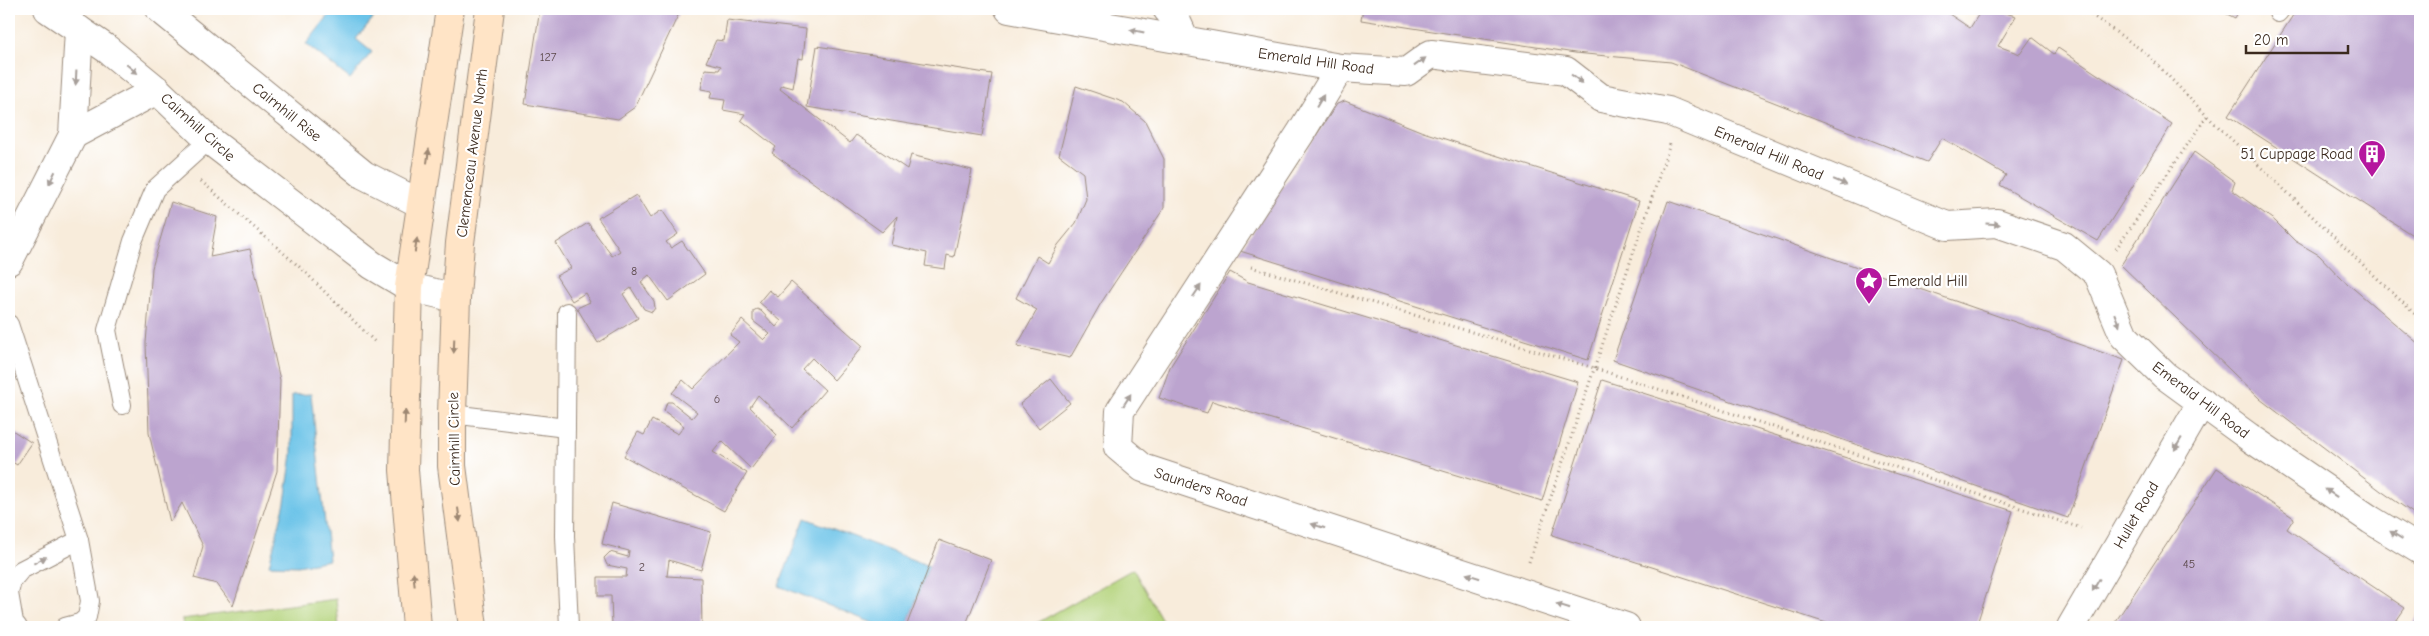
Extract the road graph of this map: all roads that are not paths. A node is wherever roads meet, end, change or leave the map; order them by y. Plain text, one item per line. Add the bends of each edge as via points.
1 (48, 9) edge
2 (160, 9) edge
3 (450, 9) edge
4 (490, 9) edge
5 (1009, 9) edge
6 (1167, 9) edge
7 (1079, 14) edge
8 (79, 30) junction
9 (1185, 40) junction
10 (1340, 68) junction
11 (157, 90) junction
12 (74, 134) junction
13 (209, 140) junction
14 (421, 204) junction
15 (9, 261) edge
16 (409, 286) junction
17 (456, 298) junction
18 (567, 312) dead end
19 (9, 324) edge
20 (2202, 402) junction
21 (122, 405) dead end
22 (452, 414) junction
23 (566, 428) junction
24 (78, 540) junction
25 (2420, 550) edge
26 (73, 625) edge
27 (18, 627) edge
28 (418, 627) edge
29 (473, 627) edge
30 (569, 627) edge
31 (1626, 627) edge
32 (2071, 627) edge

1 - 8 street, Cairnhill Circle
2 - 14 street, Cairnhill Rise via 364,175
14 -> 3 main road
4 - 17 main road, Clemenceau Avenue North
5 - 7 street, Emerald Hill Road
6 - 9 street
9 -> 7 street, Emerald Hill Road
8 -> 11 street, Cairnhill Circle
8 -> 12 street
9 - 10 street, Emerald Hill Road
10 -> 20 street, Emerald Hill Road via 1406,72 1431,54 1566,71 1602,98 1668,111 1946,226 1997,223 2064,246 2098,274 2124,336 2164,375
31 -> 10 street, Saunders Road via 1143,468 1118,447 1120,411
11 - 12 street, Cairnhill Circle
11 - 13 street, Cairnhill Circle
12 -> 15 street
13 - 16 street, Cairnhill Circle via 372,265
13 - 21 lane via 154,189 133,241 107,330
16 -> 14 main road
16 - 17 street, Cairnhill Circle
28 -> 16 main road via 404,470
17 -> 22 main road, Cairnhill Circle
18 - 23 lane
19 - 24 lane
25 -> 20 street, Emerald Hill Road
20 -> 32 street, Hullet Road
22 - 23 lane
22 -> 29 main road, Cairnhill Circle via 452,466
23 - 30 lane via 565,536
24 - 26 lane via 90,601 87,618
27 -> 24 lane via 14,622 9,593 12,581 21,570

